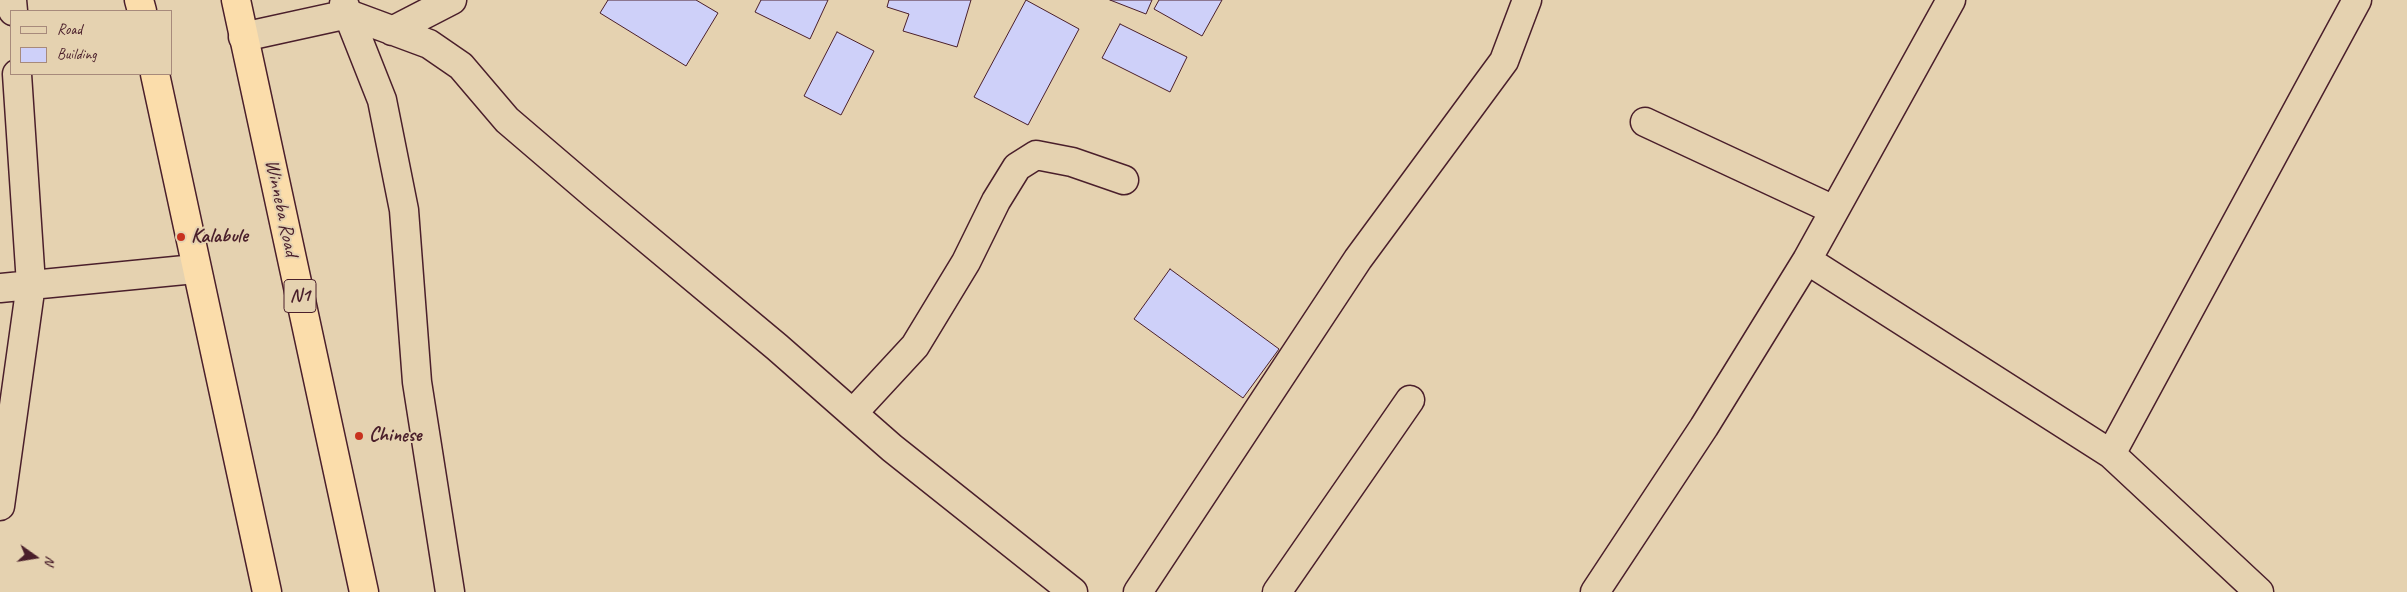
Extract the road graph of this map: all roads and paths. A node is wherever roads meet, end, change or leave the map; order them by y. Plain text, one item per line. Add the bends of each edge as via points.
1 (236, 0) edge
2 (452, 0) edge
3 (1526, 0) edge
4 (1951, 0) edge
5 (2357, 0) edge
6 (345, 7) edge
7 (392, 31) junction
8 (243, 37) junction
9 (17, 75) edge
10 (155, 75) edge
11 (1645, 122) dead end
12 (1124, 180) dead end
13 (1834, 210) junction
14 (1807, 260) junction
15 (196, 269) junction
16 (31, 284) junction
17 (0, 288) edge
18 (1410, 400) dead end
19 (853, 413) junction
20 (2111, 454) junction
21 (0, 506) edge
22 (267, 592) edge
23 (364, 592) edge
24 (450, 592) edge
25 (1073, 592) edge
26 (1138, 592) edge
27 (1277, 592) edge
28 (1594, 592) edge
29 (2259, 592) edge

1 - 8 highway, Winneba Road / N1
2 - 7 street
3 - 26 street via 1504,61 1358,259
4 - 13 street
5 - 20 street
6 - 7 street
6 - 8 street
6 - 24 street via 382,100 404,210 417,382
7 - 19 street via 429,44 461,66 507,120
8 - 23 highway, Winneba Road / N1
9 - 16 street
10 - 15 highway
11 - 13 street
12 - 19 street via 1072,162 1036,155 1017,168 915,346
13 - 14 street
14 - 20 street
14 - 28 street via 1704,427
15 - 16 street
15 - 22 highway
16 - 17 street
16 - 21 street
18 - 27 street
19 - 25 street via 892,448
20 - 29 street

